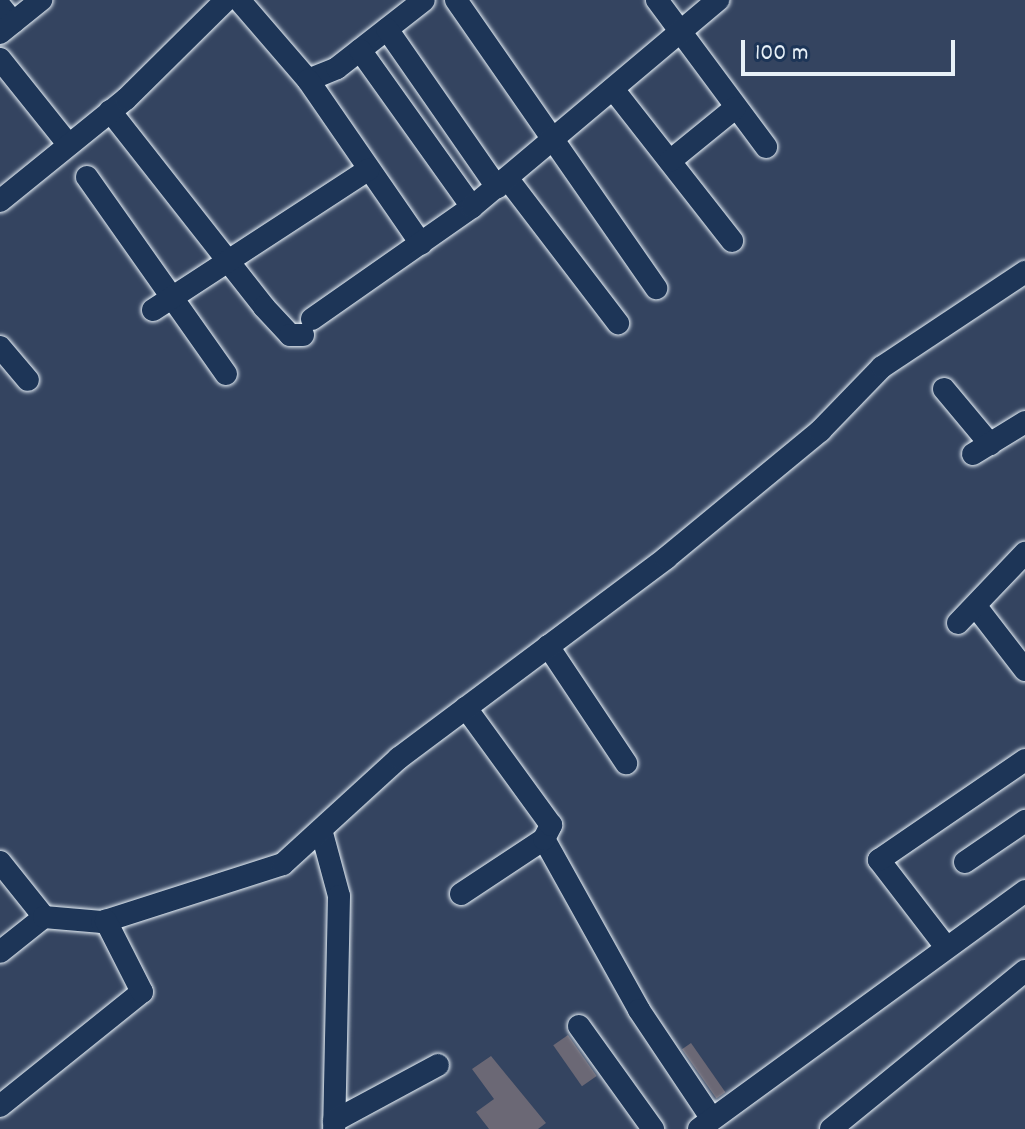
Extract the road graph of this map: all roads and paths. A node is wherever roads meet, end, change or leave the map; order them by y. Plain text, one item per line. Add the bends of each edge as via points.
1 (41, 0) edge
2 (226, 0) edge
3 (239, 0) edge
4 (456, 0) edge
5 (657, 0) edge
6 (718, 0) edge
7 (413, 3) edge
8 (4, 20) edge
9 (387, 29) junction
10 (677, 35) junction
11 (360, 50) junction
12 (0, 59) edge
13 (308, 80) junction
14 (613, 89) junction
15 (735, 108) junction
16 (110, 111) junction
17 (554, 138) junction
18 (68, 144) junction
19 (766, 147) dead end
20 (670, 161) junction
21 (368, 170) junction
22 (87, 177) dead end
23 (502, 182) junction
24 (0, 201) edge
25 (472, 207) junction
26 (732, 241) dead end
27 (421, 244) junction
28 (230, 260) junction
29 (1025, 272) edge
30 (656, 288) dead end
31 (162, 304) junction
32 (618, 323) dead end
33 (0, 347) edge
34 (226, 374) dead end
35 (28, 380) dead end
36 (944, 389) dead end
37 (1023, 427) edge
38 (1025, 553) edge
39 (981, 613) dead end
40 (958, 623) dead end
41 (548, 646) junction
42 (1025, 670) edge
43 (466, 708) junction
44 (1025, 760) edge
45 (626, 763) dead end
46 (1025, 821) edge
47 (322, 833) junction
48 (544, 839) junction
49 (0, 862) edge
50 (965, 862) dead end
51 (1025, 891) edge
52 (461, 894) dead end
53 (44, 917) junction
54 (106, 921) junction
55 (946, 947) junction
56 (0, 952) edge
57 (1025, 971) edge
58 (579, 1026) dead end
59 (438, 1065) dead end
60 (0, 1106) edge
61 (705, 1124) edge
62 (334, 1125) edge
63 (653, 1129) edge
64 (831, 1129) edge

1 - 8 street
2 - 16 street
3 - 13 street
4 - 17 street
5 - 10 street
6 - 10 street
7 - 9 street
9 - 11 street
9 - 23 street
10 - 14 street
10 - 15 street
11 - 13 street
11 - 25 street
12 - 18 street
13 - 21 street
14 - 17 street
14 - 20 street
15 - 19 street
15 - 20 street
16 - 18 street
16 - 28 street
17 - 23 street
17 - 30 street via 552,144
18 - 24 street
20 - 26 street
21 - 27 street
21 - 28 street
22 - 31 street
23 - 25 street
23 - 32 street
25 - 27 street
27 - 28 street via 290,335
28 - 31 street
29 - 41 street via 882,367 820,431
31 - 34 street
33 - 35 street
36 - 37 street via 982,449
38 - 40 street
39 - 42 street
41 - 43 street
41 - 45 street
43 - 47 street via 399,758
43 - 48 street via 550,820
44 - 55 street via 879,860
46 - 50 street
47 - 54 street via 283,864
47 - 62 street via 339,896
48 - 52 street
48 - 61 street
49 - 53 street
51 - 55 street
53 - 54 street
53 - 56 street
54 - 60 street via 142,992
55 - 61 street
57 - 64 street
58 - 63 street
59 - 62 street

